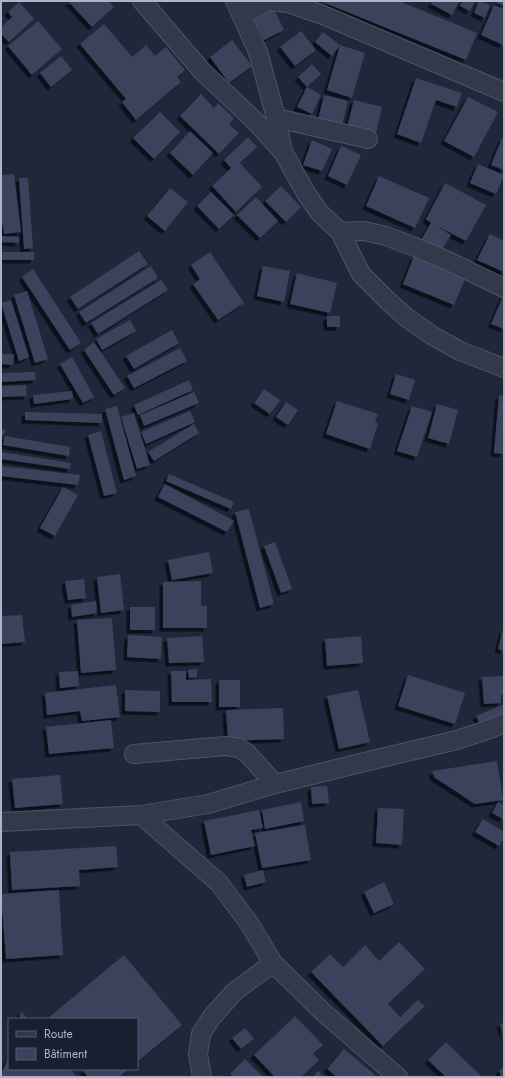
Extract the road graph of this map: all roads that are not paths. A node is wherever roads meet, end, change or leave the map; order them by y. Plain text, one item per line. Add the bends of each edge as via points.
1 (142, 1) edge
2 (237, 5) edge
3 (504, 92) edge
4 (276, 118) junction
5 (368, 139) dead end
6 (283, 152) junction
7 (340, 232) junction
8 (504, 288) edge
9 (504, 368) edge
10 (504, 723) edge
11 (134, 754) dead end
12 (275, 784) junction
13 (141, 815) junction
14 (1, 822) edge
15 (273, 963) junction
16 (202, 1077) edge
17 (398, 1077) edge

1 - 6 street via 202,71 257,123
2 - 3 street via 252,10 267,1 288,3 323,15
2 - 4 street via 258,52
4 - 5 street
4 - 6 street
6 - 7 street via 319,212
7 - 8 street via 364,231 386,236 448,261
7 - 9 street via 361,274 406,318 460,351
10 - 12 street via 457,740
11 - 12 street via 226,746 239,748
12 - 13 street via 208,804
13 - 14 street
13 - 15 street via 219,883 249,923
15 - 16 street via 234,992 211,1018 201,1034 198,1054
15 - 17 street via 324,1013

